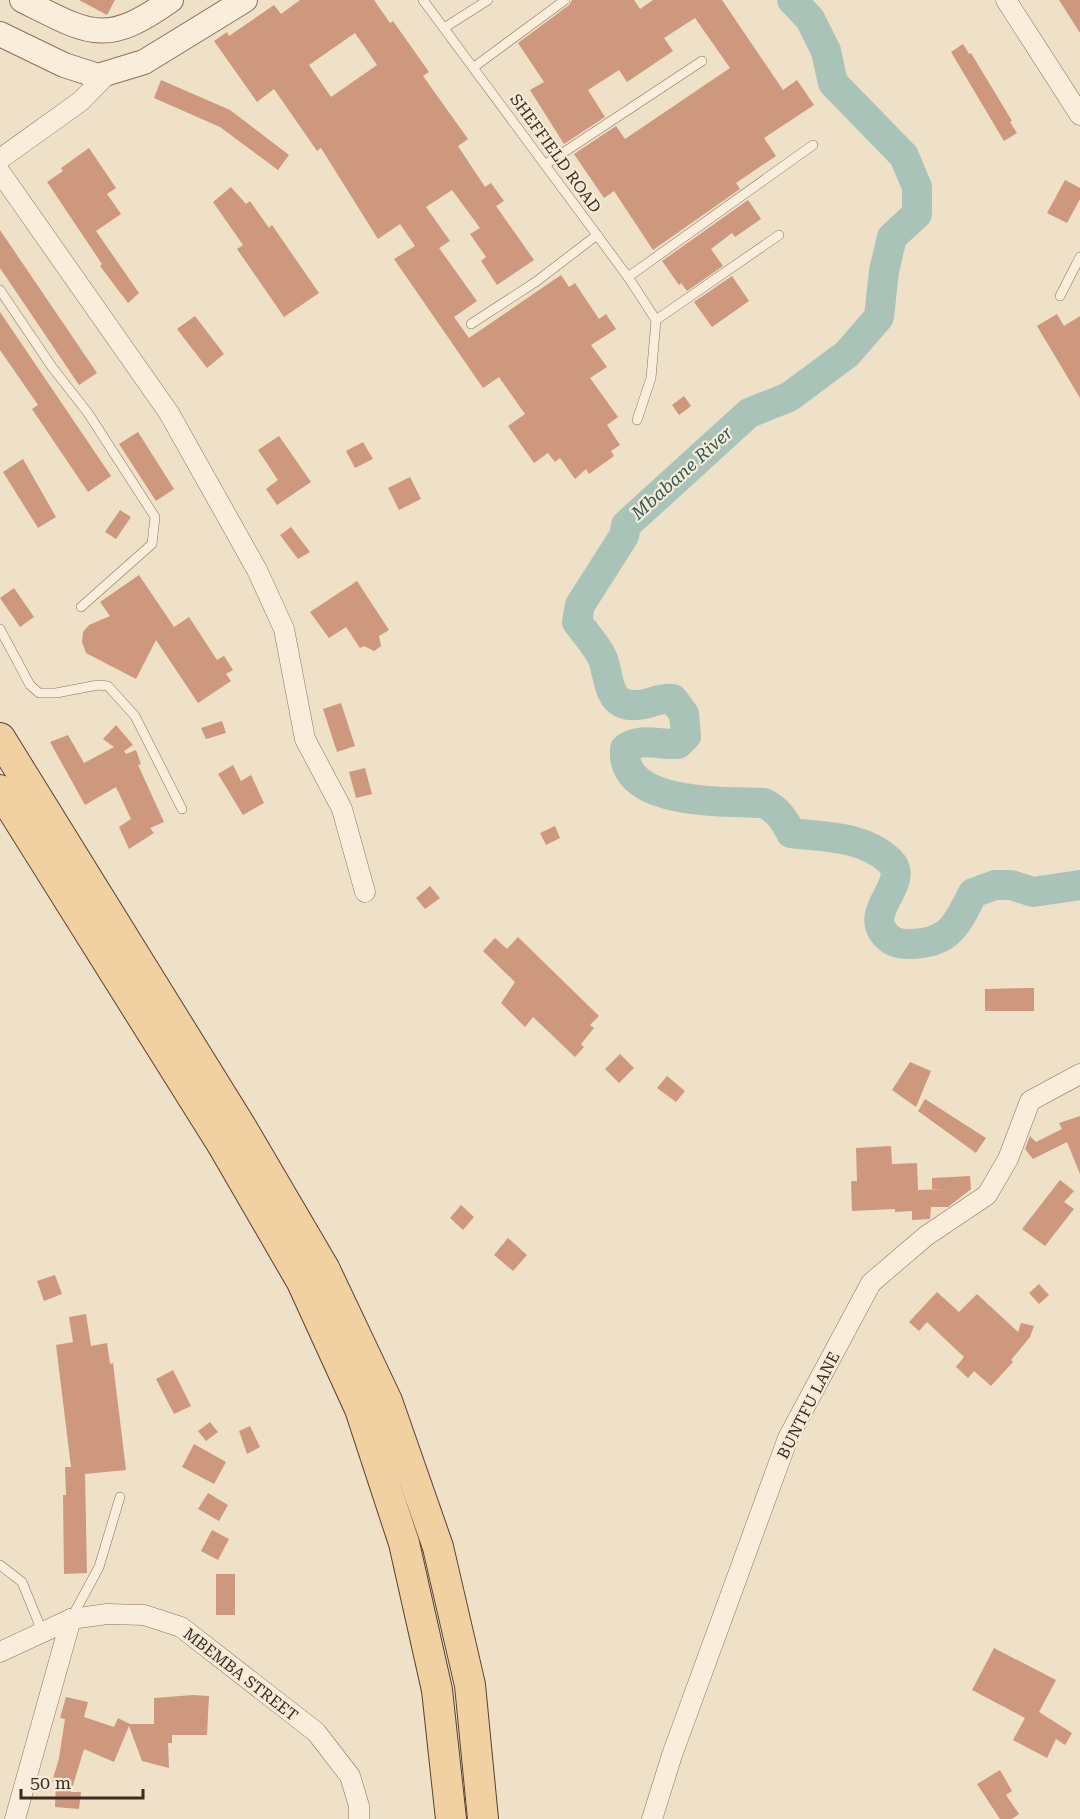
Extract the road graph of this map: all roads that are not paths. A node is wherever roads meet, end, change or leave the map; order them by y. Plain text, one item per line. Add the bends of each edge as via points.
1 (22, 0) edge
2 (171, 0) edge
3 (245, 0) edge
4 (488, 0) edge
5 (565, 0) edge
6 (1006, 0) edge
7 (426, 2) edge
8 (444, 28) junction
9 (107, 32) junction
10 (0, 33) edge
11 (702, 62) dead end
12 (474, 67) junction
13 (110, 71) junction
14 (1080, 116) edge
15 (813, 145) dead end
16 (0, 159) edge
17 (546, 164) junction
18 (0, 172) edge
19 (597, 235) junction
20 (779, 235) dead end
21 (1080, 257) edge
22 (628, 277) junction
23 (0, 290) edge
24 (1060, 296) dead end
25 (656, 320) junction
26 (471, 324) dead end
27 (637, 420) dead end
28 (81, 607) dead end
29 (0, 629) edge
30 (0, 738) edge
31 (0, 790) edge
32 (182, 810) dead end
33 (366, 892) dead end
34 (1080, 1074) edge
35 (120, 1497) dead end
36 (0, 1565) edge
37 (71, 1620) junction
38 (42, 1631) junction
39 (0, 1652) edge
40 (354, 1815) edge
41 (15, 1819) edge
42 (451, 1819) edge
43 (483, 1819) edge
44 (652, 1819) edge

1 - 9 street via 76,27
2 - 9 street via 123,29
3 - 13 street via 144,62
4 - 8 lane
5 - 12 lane
6 - 14 street
7 - 8 lane, SHEFFIELD ROAD
8 - 12 lane, SHEFFIELD ROAD
9 - 13 street
10 - 13 street via 64,65 98,76
11 - 17 lane
12 - 17 lane, SHEFFIELD ROAD
13 - 16 street via 81,100
15 - 22 lane
17 - 19 lane, SHEFFIELD ROAD
18 - 33 street via 169,413 257,570 284,629 305,739 342,809
19 - 22 lane, SHEFFIELD ROAD
19 - 26 lane
20 - 25 lane
21 - 24 lane
22 - 25 lane, SHEFFIELD ROAD
23 - 28 lane via 88,413 155,517 152,544
25 - 27 lane via 651,378
29 - 32 lane via 30,686 39,693 108,686 135,716
30 - 43 main road via 324,1268 387,1401 438,1547 470,1685
31 - 42 main road via 222,1144 297,1272 360,1409 404,1543 437,1690
34 - 44 street, BUNTFU LANE via 1030,1101 1008,1159 987,1195 926,1236 871,1283 788,1438
35 - 37 lane via 99,1567
36 - 38 lane via 22,1582
37 - 38 street, MBEMBA STREET
37 - 40 street, MBEMBA STREET via 106,1614 144,1615 181,1627 316,1732 350,1776
37 - 41 street
38 - 39 street, MBEMBA STREET

